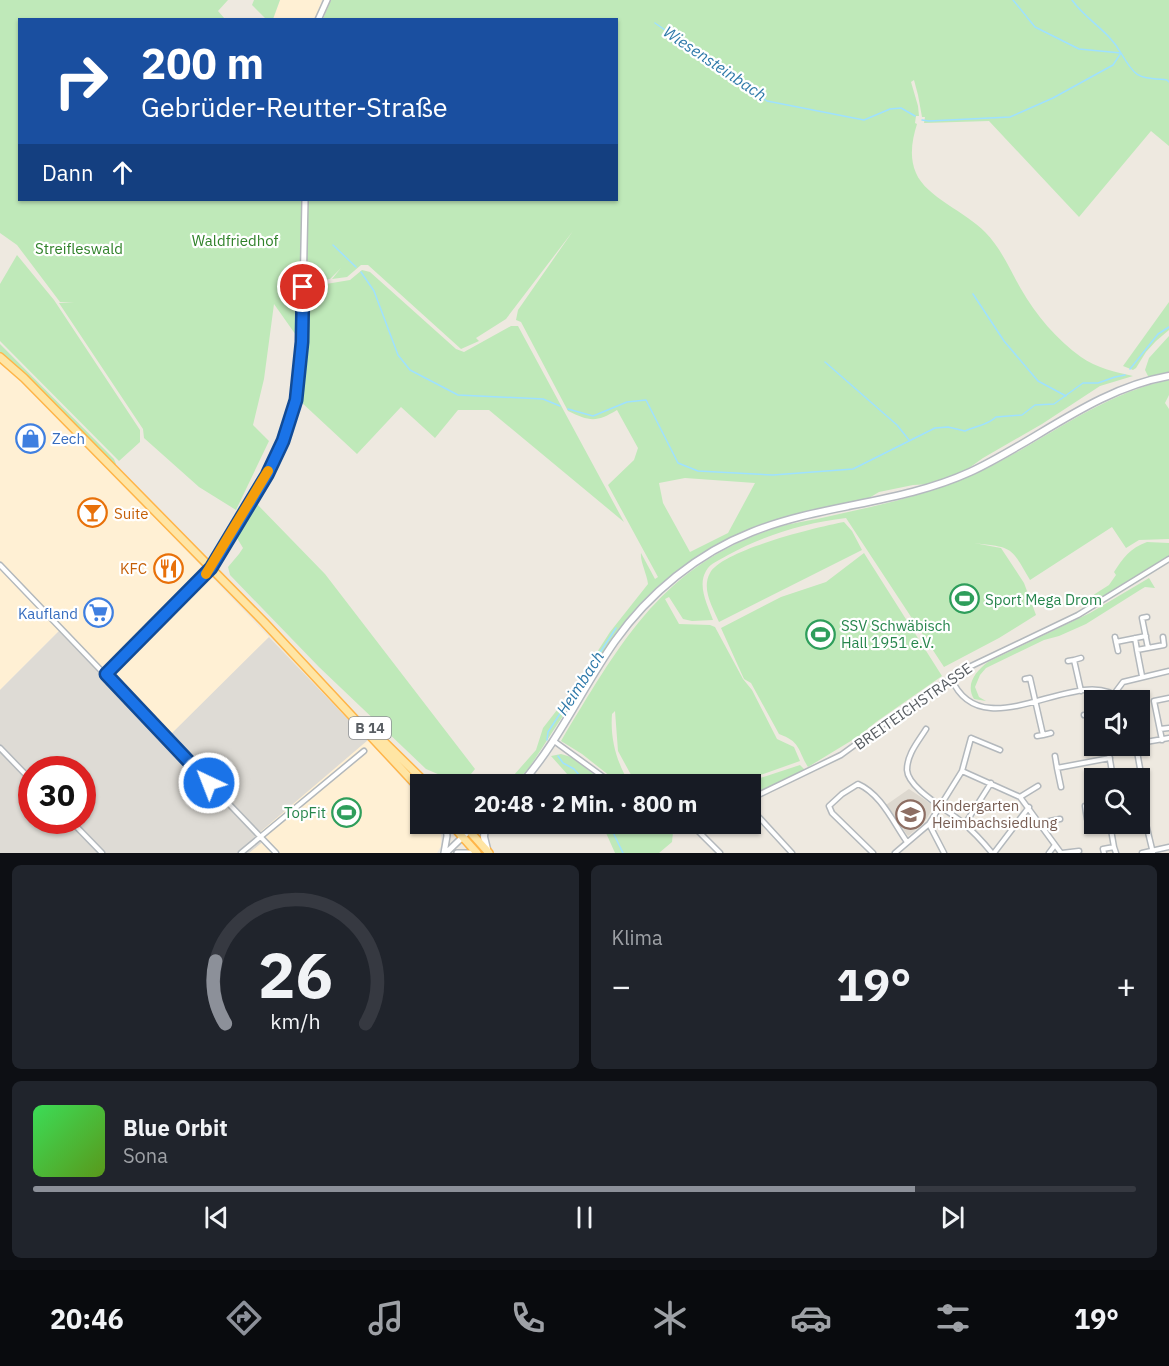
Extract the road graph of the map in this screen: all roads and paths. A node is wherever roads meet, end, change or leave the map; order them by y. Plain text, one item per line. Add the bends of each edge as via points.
1 (327, 0) edge
2 (319, 18) edge
3 (305, 201) edge
4 (0, 357) edge
5 (1169, 376) edge
6 (1169, 559) edge
7 (0, 565) edge
8 (211, 568) junction
9 (1142, 618) dead end
10 (1146, 636) junction
11 (1162, 637) dead end
12 (1135, 638) junction
13 (1148, 648) junction
14 (1137, 650) junction
15 (1118, 651) dead end
16 (1082, 658) dead end
17 (1074, 660) junction
18 (1068, 662) dead end
19 (1169, 671) edge
20 (312, 672) junction
21 (106, 674) junction
22 (1142, 676) junction
23 (951, 678) junction
24 (1029, 678) dead end
25 (1117, 690) edge
26 (1081, 691) junction
27 (1084, 691) edge
28 (1169, 698) edge
29 (1034, 702) junction
30 (1169, 728) edge
31 (926, 729) dead end
32 (1160, 729) junction
33 (1051, 734) dead end
34 (1169, 738) edge
35 (1162, 740) junction
36 (554, 741) junction
37 (1150, 742) edge
38 (0, 748) edge
39 (1000, 750) dead end
40 (364, 751) dead end
41 (1055, 756) dead end
42 (1099, 756) edge
43 (1138, 756) edge
44 (1110, 758) joint
45 (1100, 760) junction
46 (18, 767) edge
47 (1058, 768) junction
48 (1112, 768) edge
49 (962, 771) junction
50 (417, 774) edge
51 (529, 774) edge
52 (599, 774) edge
53 (410, 778) edge
54 (991, 783) junction
55 (1038, 786) dead end
56 (1061, 787) dead end
57 (761, 794) edge
58 (1020, 797) junction
59 (941, 805) junction
60 (1029, 807) junction
61 (761, 819) edge
62 (1060, 819) dead end
63 (1040, 823) junction
64 (929, 824) junction
65 (965, 824) junction
66 (84, 834) edge
67 (447, 834) edge
68 (460, 834) edge
69 (466, 834) edge
70 (477, 834) edge
71 (484, 834) edge
72 (702, 834) edge
73 (1112, 834) edge
74 (261, 837) junction
75 (463, 837) junction
76 (907, 842) junction
77 (1055, 845) junction
78 (1114, 847) junction
79 (1169, 847) edge
80 (1079, 850) dead end
81 (1152, 852) edge
82 (102, 853) edge
83 (241, 853) edge
84 (276, 853) edge
85 (445, 853) edge
86 (457, 853) edge
87 (470, 853) edge
88 (477, 853) edge
89 (488, 853) edge
90 (720, 853) edge
91 (792, 853) edge
92 (873, 853) edge
93 (895, 853) edge
94 (944, 853) edge
95 (993, 853) edge
96 (1049, 853) edge
97 (1061, 853) edge
98 (1104, 853) edge
99 (1116, 853) edge
100 (1142, 853) edge

1 - 2 street
3 - 8 street via 302,342 296,400 267,475
4 - 8 main road, B 14
5 - 36 main road via 1105,396 1010,451 952,479 869,503 786,520 705,556 649,600 625,627
6 - 23 street, BREITEICHSTRASSE via 1078,615
7 - 21 street
8 - 20 main road, B 14
8 - 21 street
9 - 10 street
10 - 12 street
10 - 13 street
11 - 13 street via 1165,648
12 - 14 street
12 - 15 street via 1115,639
13 - 14 street
14 - 22 street
16 - 17 street
17 - 18 street
17 - 26 street
19 - 22 street
20 - 50 main road, B 14
20 - 53 main road, B 14
21 - 74 street
22 - 25 street via 1123,682
23 - 29 street via 961,694 983,708
23 - 57 street, BREITEICHSTRASSE via 842,755
24 - 29 street
26 - 27 street
26 - 29 street
28 - 32 street via 1154,701
29 - 33 street via 1040,735
30 - 32 street
31 - 59 street via 913,750 907,774 918,789
32 - 35 street
34 - 35 street
35 - 37 street
36 - 51 main road
36 - 52 street
38 - 46 street
39 - 49 street via 972,738
40 - 74 street
41 - 47 street
42 - 45 street
43 - 81 street
44 - 45 street
44 - 48 street
45 - 47 street
47 - 56 street
49 - 54 street
49 - 59 street
54 - 58 street
54 - 65 street
55 - 58 street
58 - 60 street
59 - 64 street
59 - 65 street
60 - 63 street
60 - 95 street
61 - 91 street
62 - 63 street
63 - 77 street
64 - 76 street
64 - 94 street
65 - 95 street
66 - 82 street
67 - 85 street
68 - 75 main road
69 - 75 street
70 - 89 main road
71 - 89 main road
72 - 90 street
73 - 78 street
74 - 83 street
74 - 84 street
75 - 85 street
75 - 88 main road
76 - 92 street via 880,801 869,788 858,784 829,806
76 - 93 street
77 - 96 street
77 - 97 street
78 - 98 street via 1103,849
78 - 99 street
79 - 81 street
80 - 97 street
81 - 100 street
86 - 87 street

